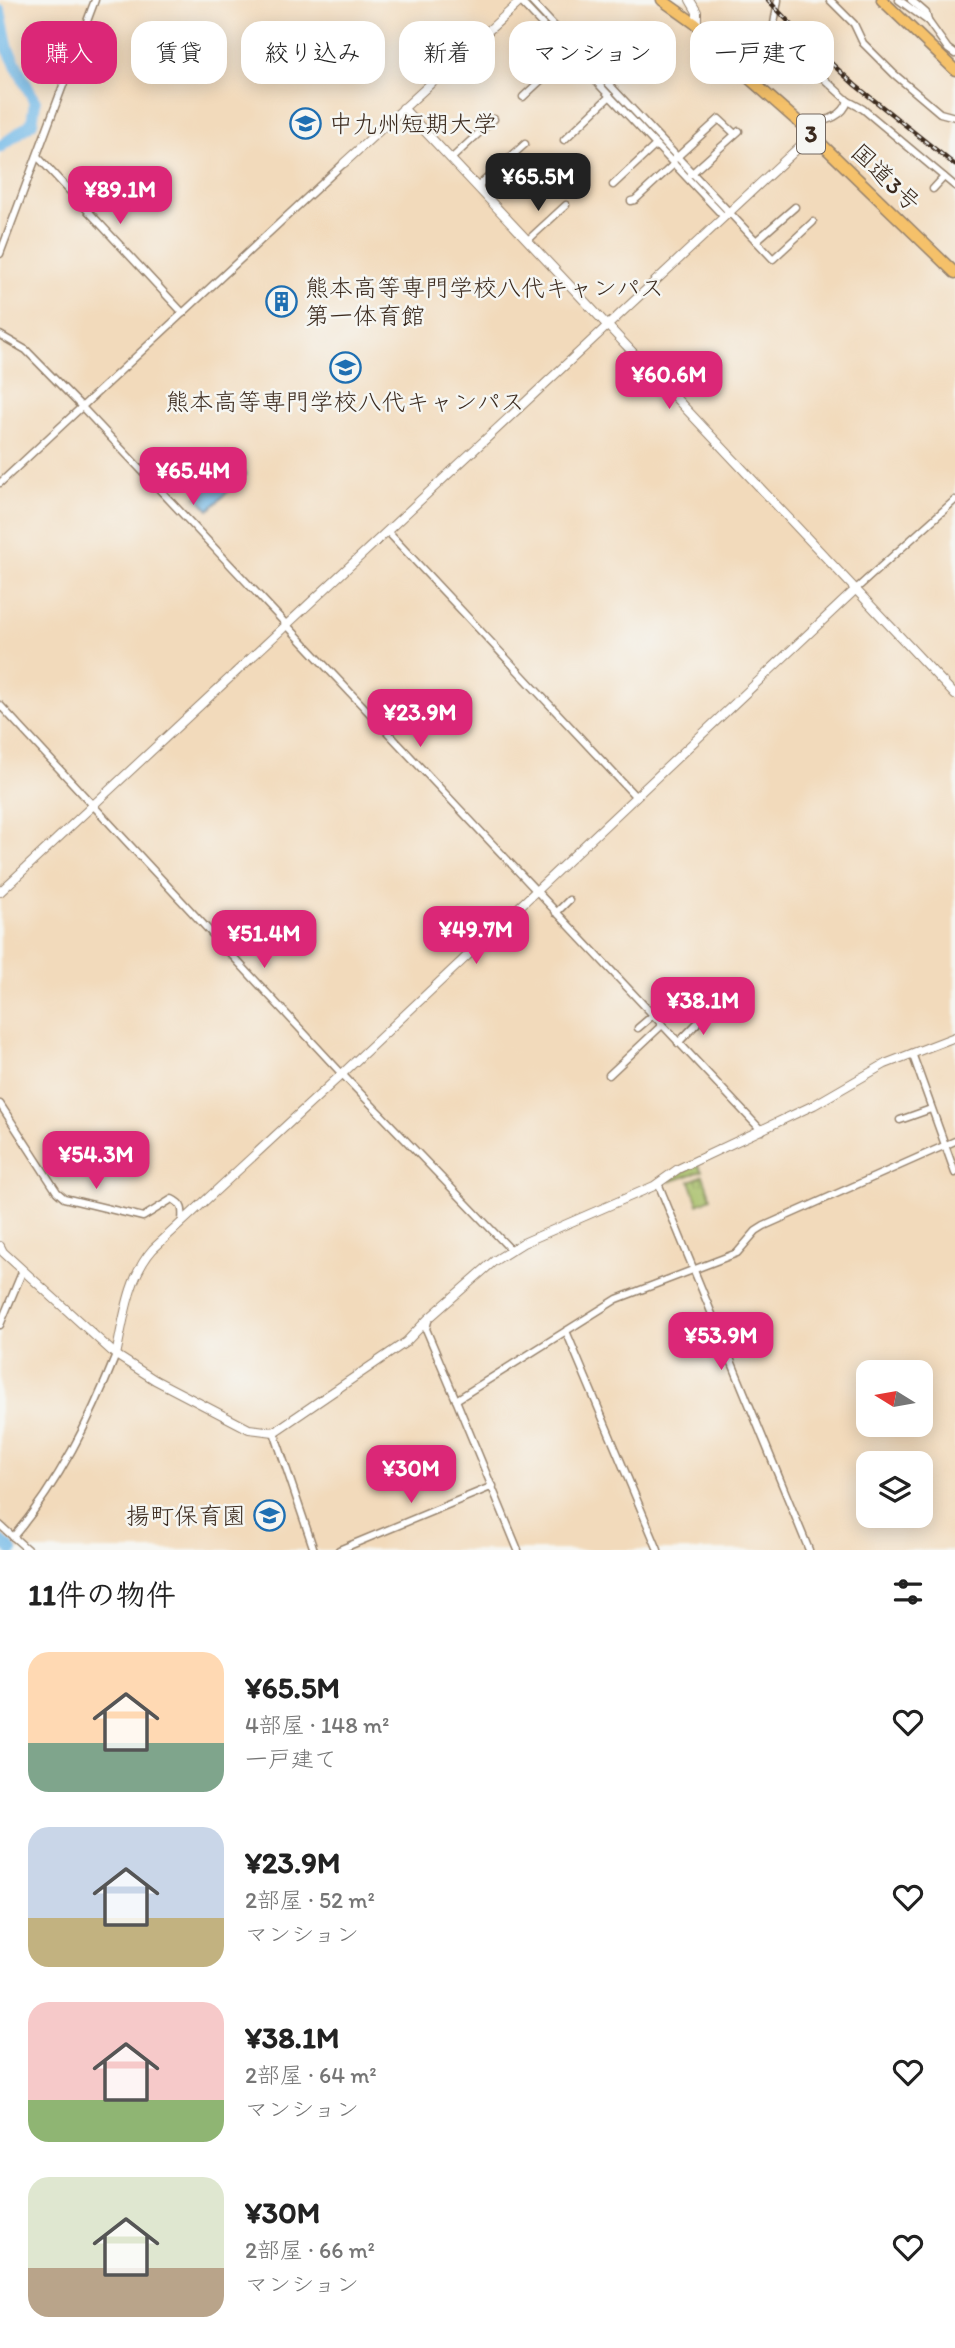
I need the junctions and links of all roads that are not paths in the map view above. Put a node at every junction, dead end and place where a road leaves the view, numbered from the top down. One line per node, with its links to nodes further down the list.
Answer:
1 (95, 0): 31 (street)
2 (523, 0): 10 (street); 11 (street); 24 (street)
3 (662, 0): 12 (highway, 国道3号 / 3)
4 (690, 0): 13 (street)
5 (778, 0): 23 (street)
6 (830, 0): 25 (street)
7 (882, 0): 16 (highway)
8 (900, 0): 14 (street)
9 (911, 0): 14 (street)
10 (541, 21)
11 (546, 21)
12 (691, 21)
13 (697, 21)
14 (928, 21): 15 (street)
15 (955, 54)
16 (955, 70)
17 (537, 84): 22 (street)
18 (599, 84): 21 (street)
19 (608, 84): 33 (street)
20 (755, 84): 27 (highway, 国道3号 / 3)
21 (610, 96): 28 (street); 30 (street)
22 (523, 97)
23 (848, 101): 27 (street); 36 (street)
24 (403, 108): 32 (street); 34 (street)
25 (955, 117)
26 (494, 119): 32 (street)
27 (808, 130): 44 (street); 49 (highway, 国道3号 / 3)
28 (564, 140)
29 (525, 144): 39 (street)
30 (656, 145): 33 (street); 37 (street)
31 (37, 156): 48 (street); 50 (street)
32 (451, 159): 39 (street)
33 (674, 161): 35 (street); 35 (street); 41 (street)
34 (344, 163): 50 (street)
35 (690, 175): 44 (street)
36 (944, 177): 38 (street); 40 (street)
37 (613, 185)
38 (955, 186)
39 (477, 187): 46 (street)
40 (933, 189)
41 (631, 201)
42 (566, 205): 46 (street)
43 (795, 207): 47 (street)
44 (727, 214): 47 (street); 51 (street)
45 (813, 222): 47 (street)
46 (528, 240): 51 (street)
47 (756, 241)
48 (0, 254)
49 (955, 273)
50 (183, 313): 53 (street)
51 (608, 324): 56 (street); 57 (street)
52 (0, 335): 53 (street)
53 (82, 407): 54 (street); 58 (street)
54 (0, 483)
55 (955, 500): 57 (street)
56 (387, 531): 58 (street); 61 (street)
57 (856, 589): 59 (street); 61 (street)
58 (286, 626): 62 (street); 63 (street)
59 (955, 695)
60 (0, 705): 62 (street)
61 (635, 796): 63 (street)
62 (93, 805): 64 (street); 76 (street)
63 (535, 891): 66 (street); 68 (street)
64 (0, 892)
65 (569, 900): 66 (street)
66 (556, 913): 70 (street)
67 (463, 918): 68 (street)
68 (481, 942): 76 (street)
69 (708, 1012): 74 (street)
70 (652, 1016): 71 (street); 72 (street)
71 (661, 1026): 74 (street); 77 (street)
72 (638, 1028)
73 (955, 1037): 75 (street)
74 (678, 1042): 81 (street)
75 (912, 1053): 79 (street); 81 (street)
76 (342, 1074): 86 (street); 87 (street)
77 (609, 1075)
78 (0, 1104): 86 (street)
79 (931, 1109): 80 (street); 83 (street)
80 (900, 1120)
81 (762, 1131): 85 (street)
82 (955, 1141): 83 (street)
83 (943, 1146): 84 (street); 90 (street)
84 (955, 1173)
85 (658, 1183): 87 (street); 90 (street)
86 (182, 1221): 94 (street)
87 (511, 1250): 91 (street)
88 (4, 1251): 89 (street)
89 (23, 1270): 92 (street); 94 (street)
90 (693, 1270): 93 (street); 105 (street)
91 (428, 1319): 95 (street); 96 (street)
92 (0, 1325)
93 (566, 1331): 95 (street); 104 (street)
94 (116, 1355): 96 (street); 99 (street)
95 (456, 1400): 97 (street)
96 (274, 1432): 101 (street)
97 (493, 1486): 102 (street); 103 (street)
98 (0, 1525): 99 (street)
99 (13, 1537): 100 (street)
100 (27, 1550)
101 (314, 1550)
102 (339, 1550)
103 (519, 1550)
104 (658, 1550)
105 (809, 1550)

